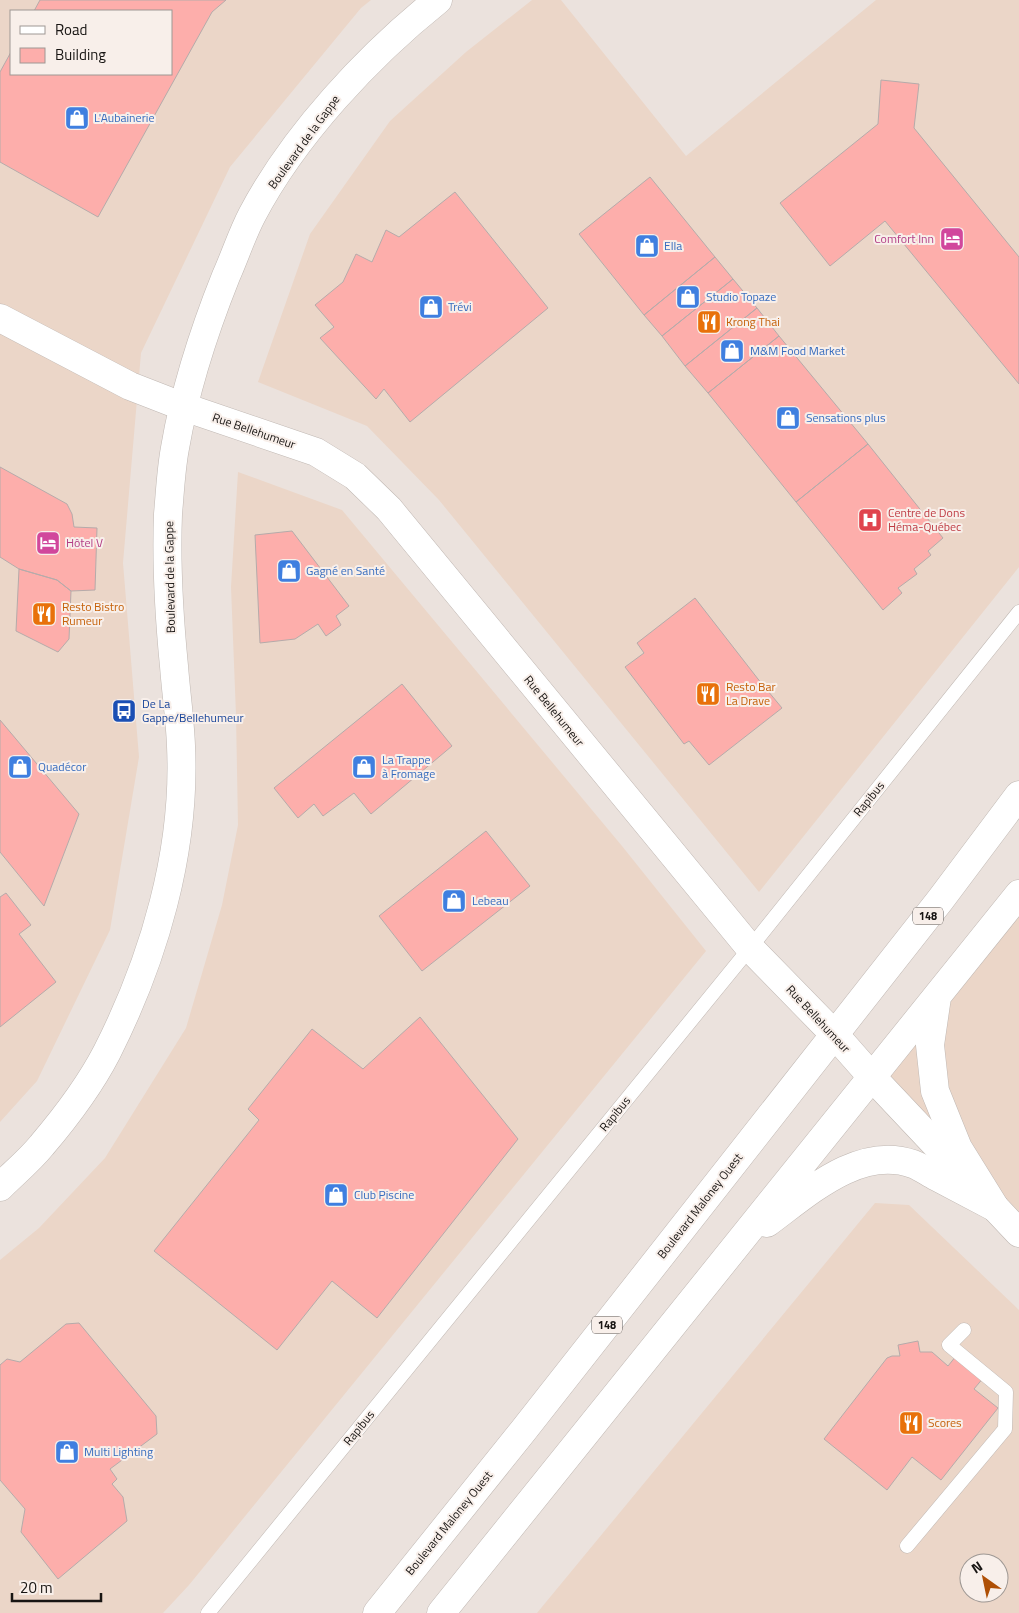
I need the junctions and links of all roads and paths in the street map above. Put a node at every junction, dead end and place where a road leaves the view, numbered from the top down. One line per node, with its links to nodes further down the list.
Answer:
1 (438, 0): 3 (street, Boulevard de la Gappe)
2 (0, 318): 3 (street, Rue Bellehumeur)
3 (184, 407): 7 (street, Rue Bellehumeur); 11 (street, Boulevard de la Gappe)
4 (1019, 612): 7 (lane, Rapibus)
5 (1019, 795): 9 (street, Boulevard Maloney Ouest / 148)
6 (1019, 894): 8 (street)
7 (750, 948): 9 (street, Rue Bellehumeur); 17 (lane, Rapibus)
8 (937, 996): 10 (street); 12 (street)
9 (834, 1035): 10 (street, Rue Bellehumeur); 18 (street, Boulevard Maloney Ouest / 148)
10 (872, 1077): 12 (street, Rue Bellehumeur); 14 (street)
11 (0, 1187)
12 (994, 1207): 13 (street, Rue Bellehumeur); 14 (street)
13 (1019, 1233)
14 (736, 1246): 19 (street)
15 (964, 1330): 16 (lane)
16 (907, 1546)
17 (208, 1613)
18 (378, 1613)
19 (441, 1613)

